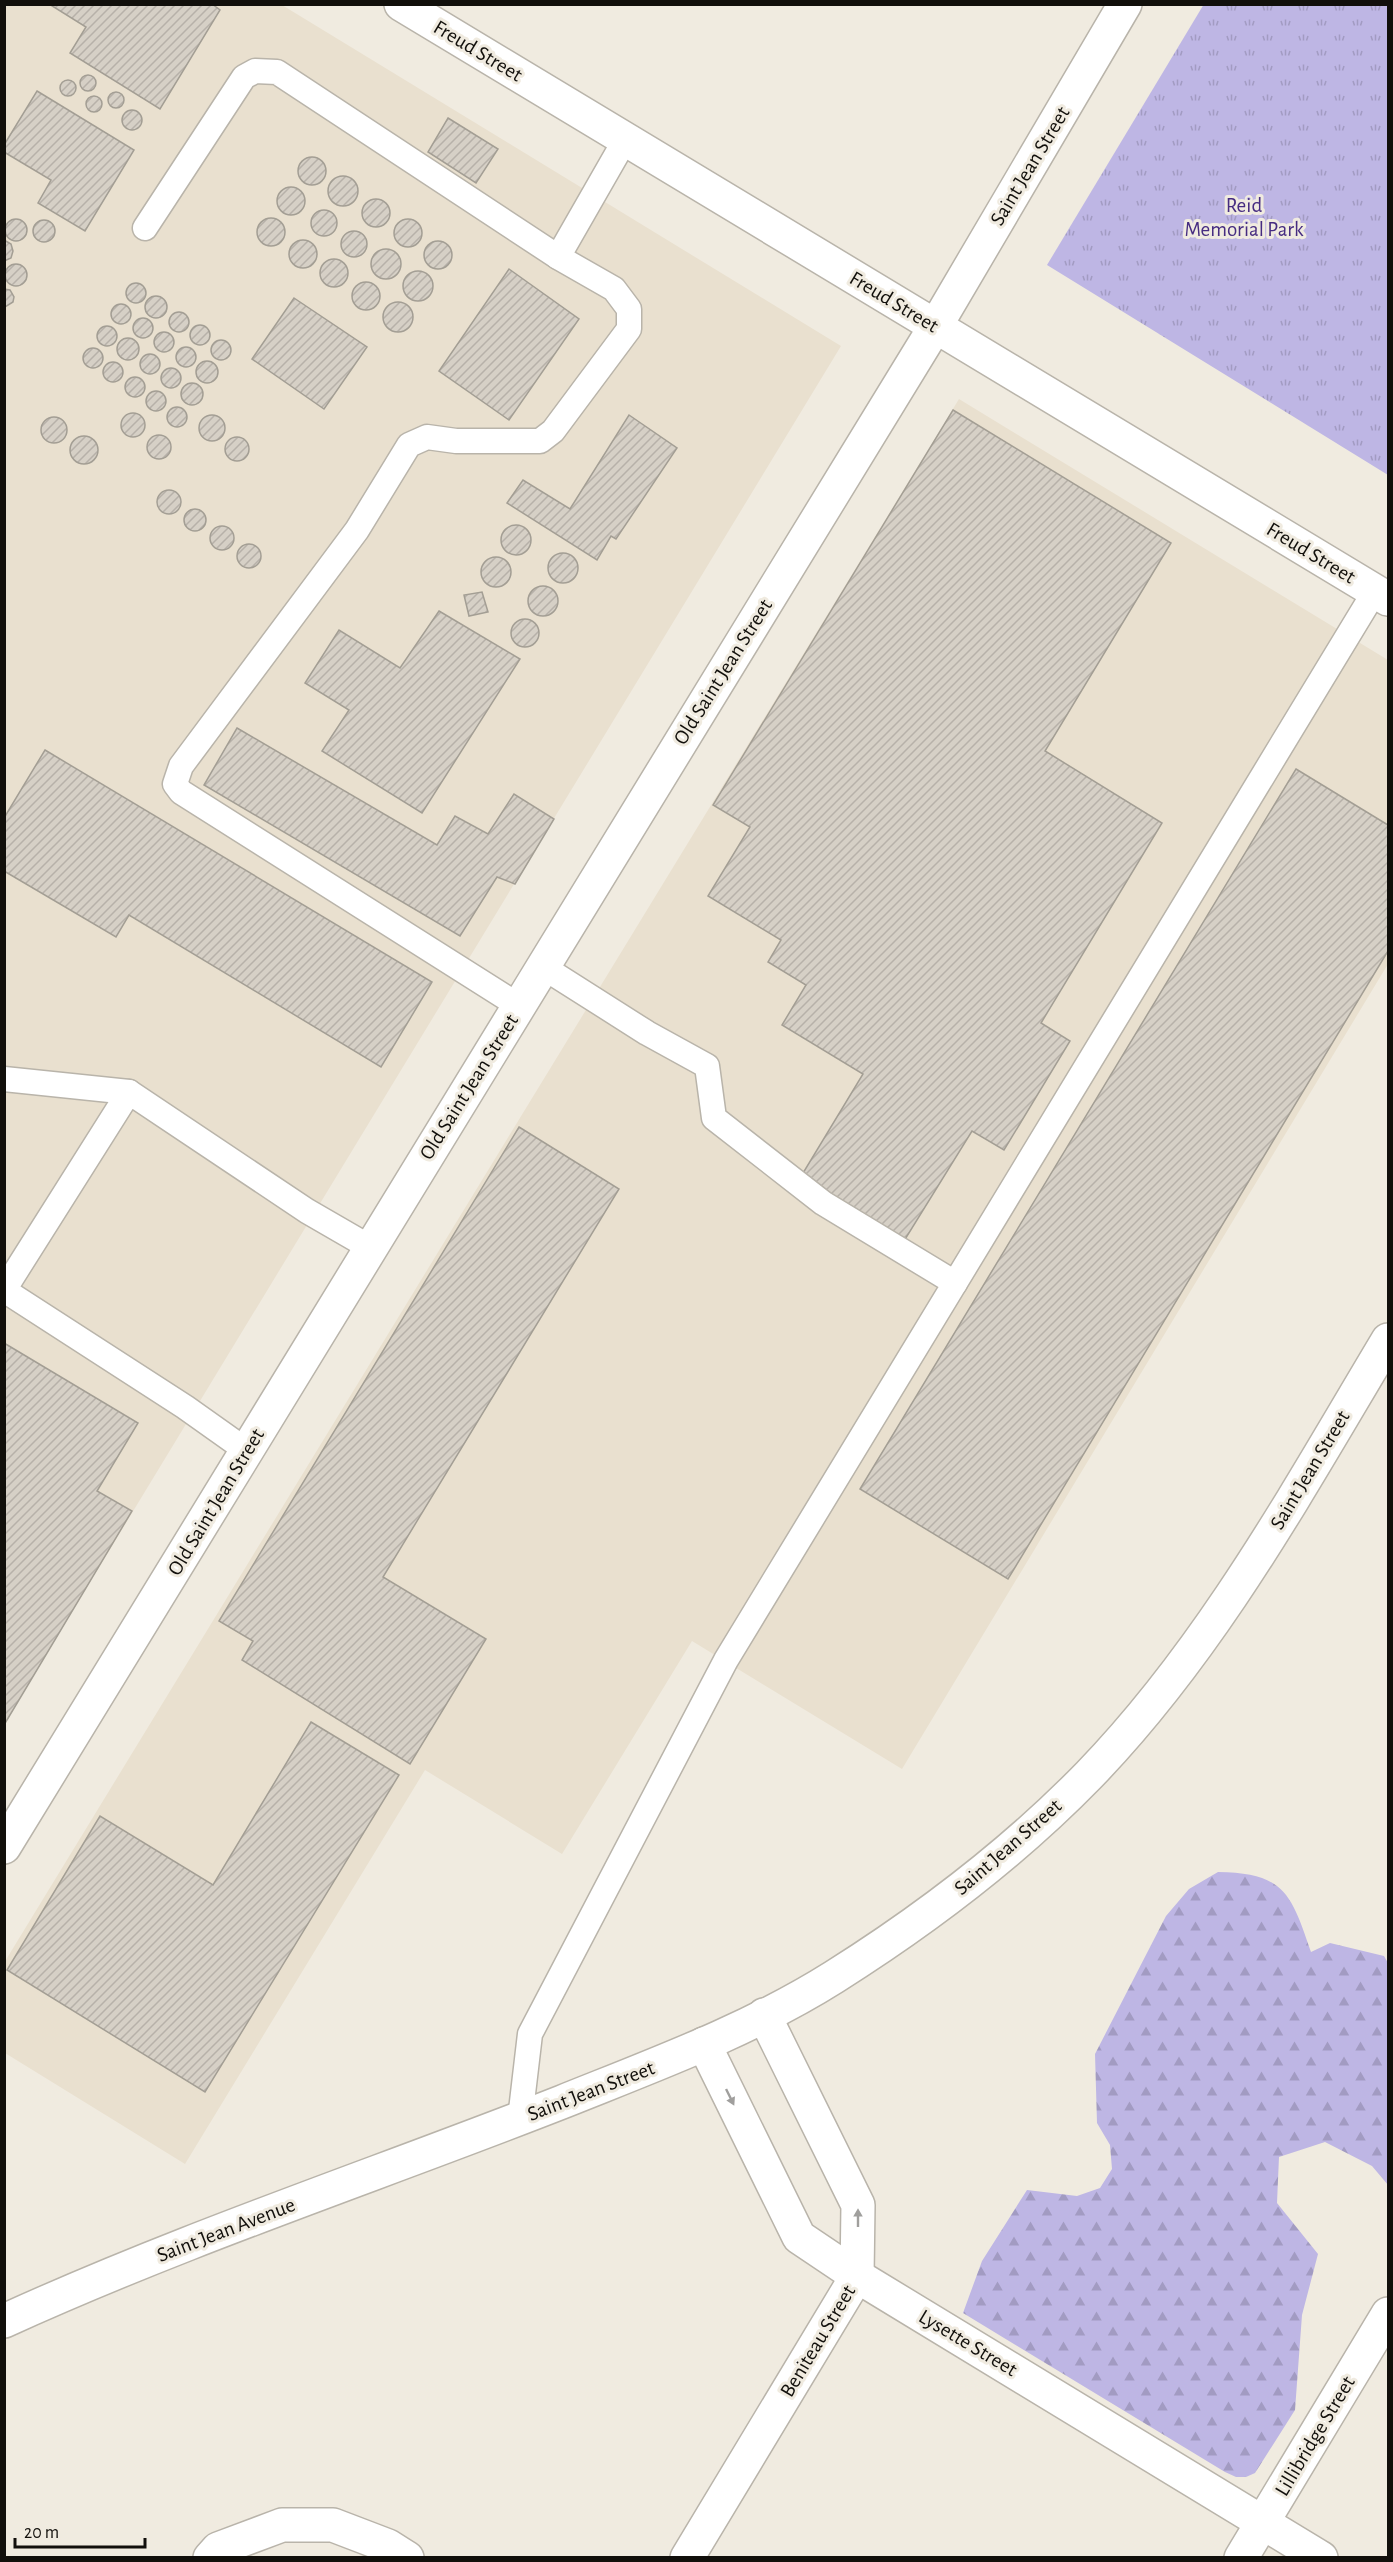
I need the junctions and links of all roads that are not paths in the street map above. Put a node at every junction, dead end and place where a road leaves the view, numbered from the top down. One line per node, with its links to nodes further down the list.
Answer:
1 (401, 4): 3 (street, Freud Street)
2 (1125, 4): 6 (street, Saint Jean Street)
3 (626, 140): 5 (lane); 6 (street, Freud Street)
4 (145, 228): 5 (lane)
5 (558, 257): 9 (lane)
6 (935, 327): 7 (street, Freud Street); 8 (street, Old Saint Jean Street)
7 (1382, 595): 13 (lane)
8 (543, 967): 9 (street, Old Saint Jean Street); 13 (lane)
9 (519, 1006): 12 (street, Old Saint Jean Street)
10 (4, 1079): 11 (lane)
11 (129, 1092): 12 (lane); 14 (lane)
12 (371, 1248): 16 (street, Old Saint Jean Street)
13 (955, 1283): 20 (lane)
14 (4, 1290): 16 (lane)
15 (1389, 1340): 18 (street, Saint Jean Street)
16 (247, 1451): 17 (street, Old Saint Jean Street)
17 (4, 1847)
18 (764, 2015): 19 (street, Saint Jean Street); 22 (street, one-way to 18)
19 (704, 2044): 20 (street, Saint Jean Street); 22 (street, Beniteau Street, one-way to 22)
20 (520, 2119): 21 (street, Saint Jean Street)
21 (450, 2146): 24 (street, Saint Jean Avenue)
22 (857, 2276): 25 (street, Lysette Street); 28 (street, Beniteau Street)
23 (1389, 2314): 25 (street, Lillibridge Street)
24 (4, 2321)
25 (1262, 2522): 29 (street, Lillibridge Street); 30 (street, Lysette Street)
26 (210, 2558): 27 (street)
27 (407, 2558)
28 (687, 2558)
29 (1241, 2558)
30 (1321, 2558)

